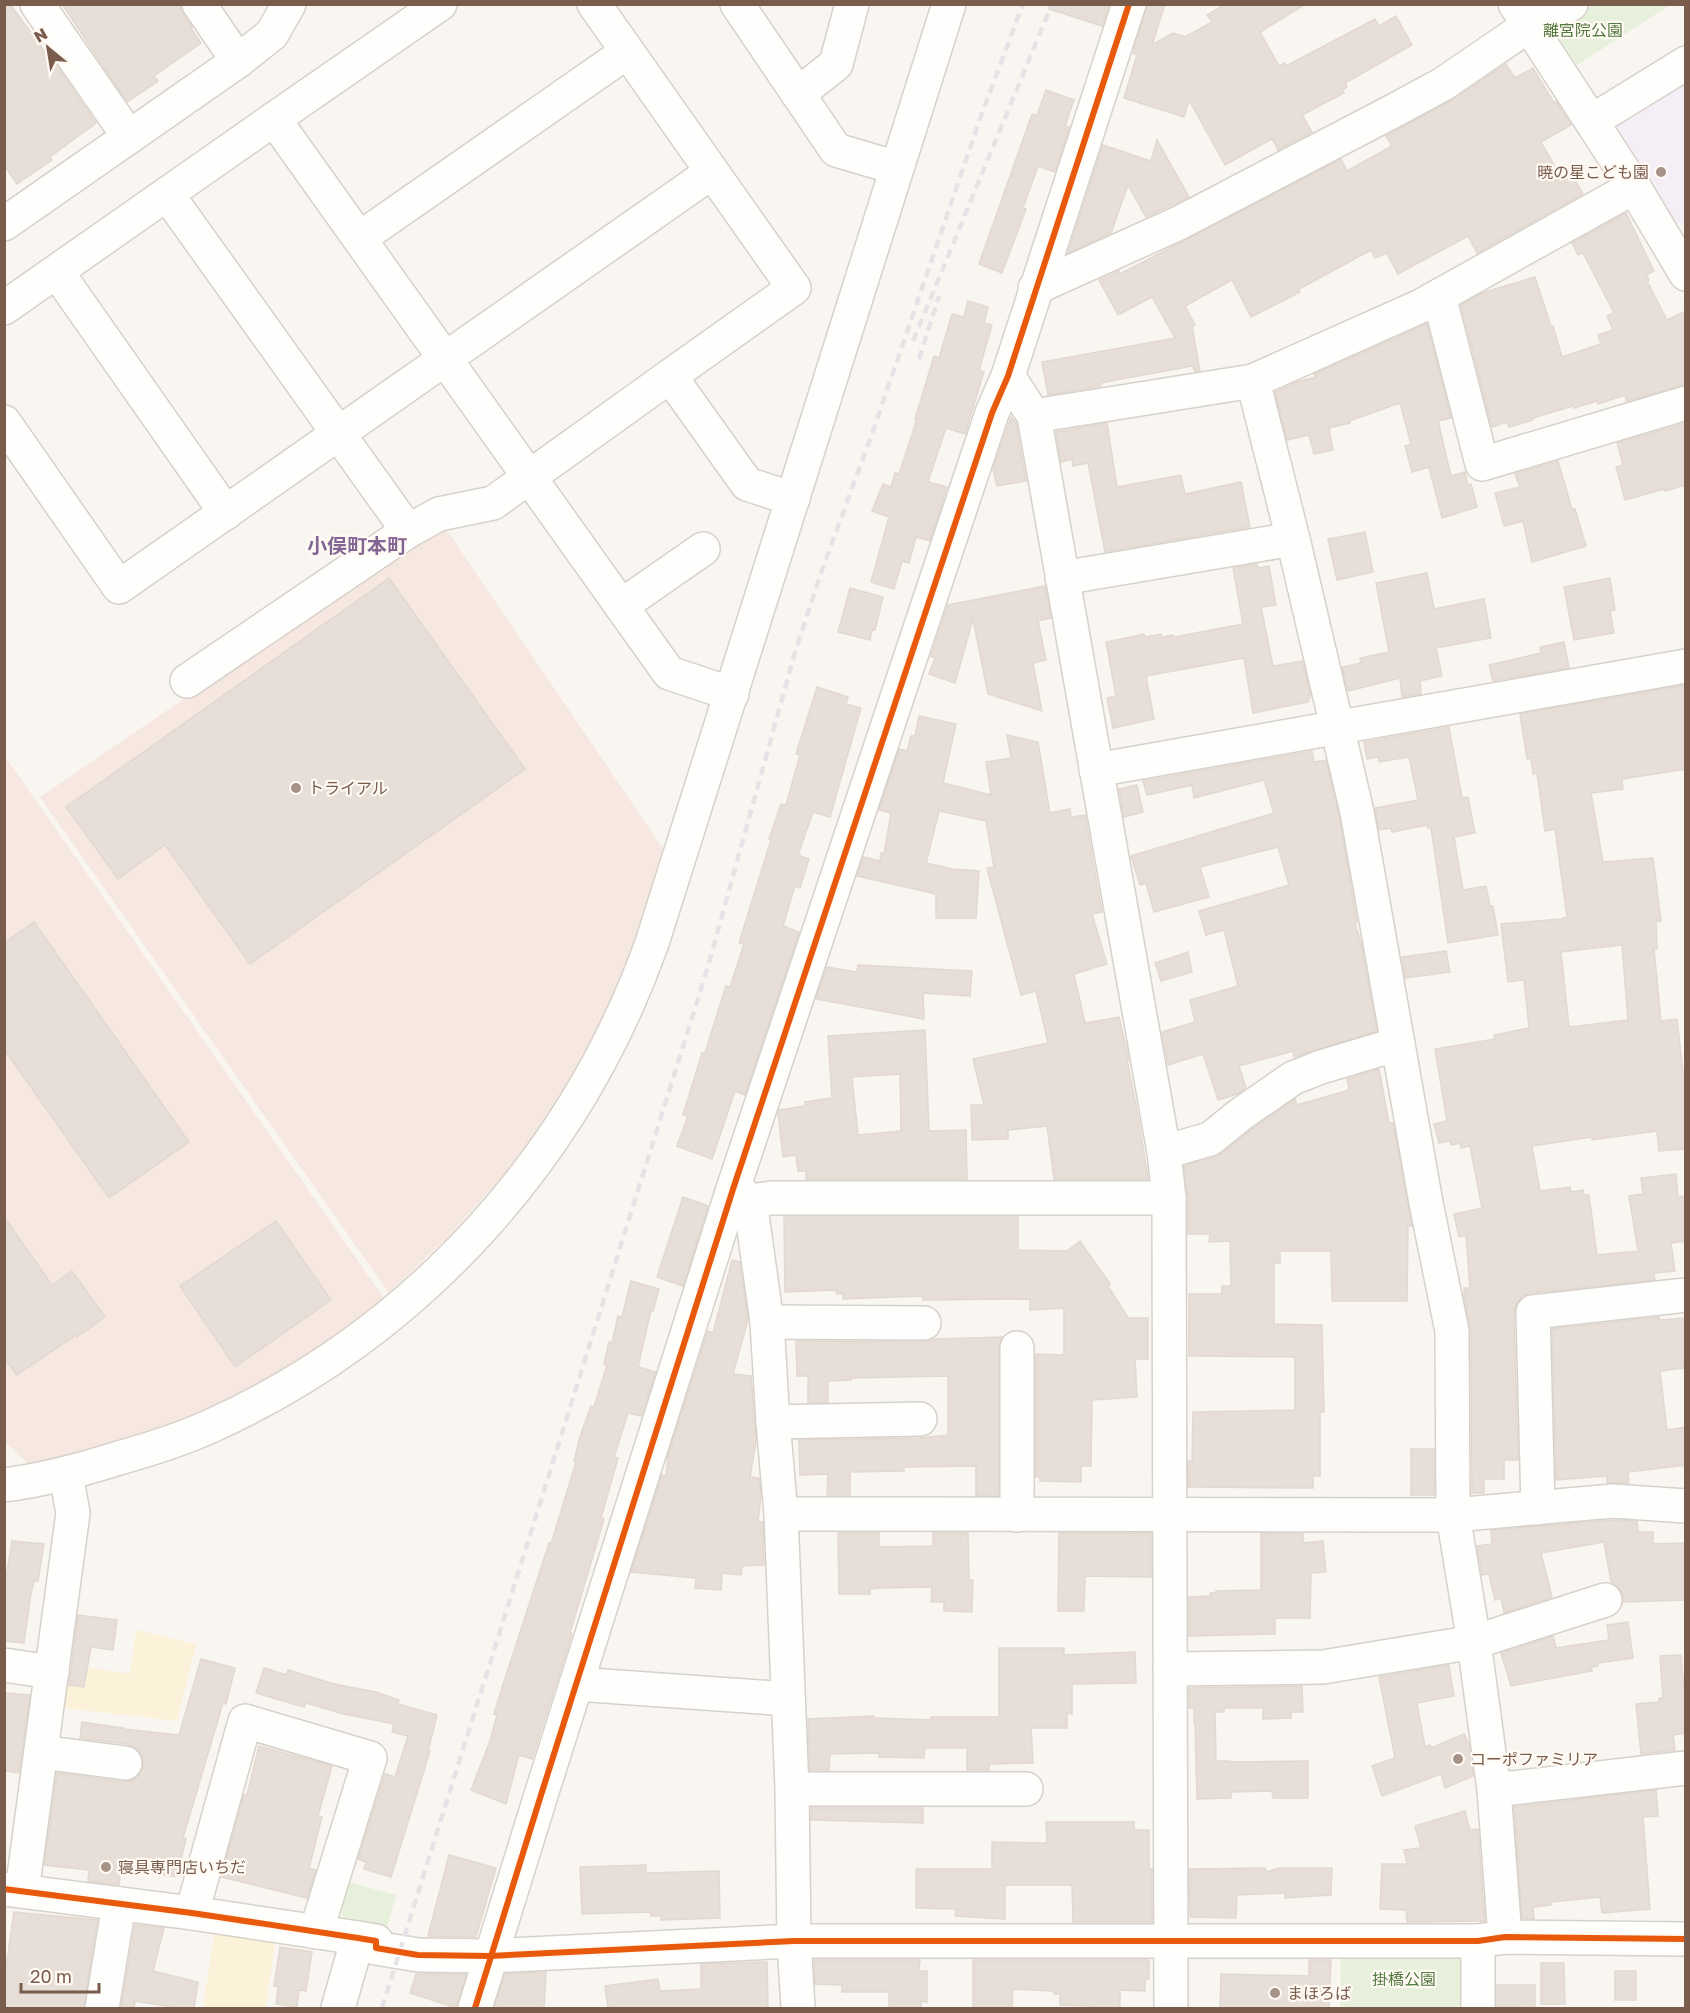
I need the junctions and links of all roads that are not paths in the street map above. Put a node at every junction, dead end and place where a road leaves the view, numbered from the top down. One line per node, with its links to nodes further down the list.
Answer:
1 (37, 4): 18 (street)
2 (199, 4): 13 (street)
3 (289, 4): 13 (street)
4 (440, 4): 16 (street)
5 (594, 4): 12 (street)
6 (737, 4): 15 (street)
7 (852, 4): 15 (street)
8 (949, 4): 19 (street)
9 (1129, 4): 28 (street)
10 (1571, 4): 11 (street)
11 (1524, 20): 17 (street); 28 (street)
12 (627, 52): 20 (street); 25 (street)
13 (238, 62): 18 (street)
14 (1686, 63): 17 (street)
15 (798, 94): 19 (street)
16 (274, 119): 22 (street); 25 (street)
17 (1592, 121): 21 (street)
18 (129, 137): 23 (street)
19 (897, 168): 40 (street)
20 (712, 172): 31 (street); 32 (street)
21 (1634, 187): 24 (street); 29 (street)
22 (167, 194): 26 (street); 38 (street)
23 (9, 211)
24 (1675, 236): 27 (street)
25 (360, 238): 31 (street)
26 (57, 272): 30 (street); 41 (street)
27 (1686, 274)
28 (1035, 288): 33 (street)
29 (1438, 296): 34 (street); 35 (street)
30 (4, 308)
31 (446, 359): 38 (street); 39 (street)
32 (670, 376): 39 (street); 40 (street)
33 (1008, 376): 36 (street); 54 (street)
34 (1253, 381): 36 (street); 43 (street)
35 (1686, 403)
36 (1034, 416): 45 (street)
37 (4, 422): 41 (street)
38 (338, 433): 41 (street); 42 (street)
39 (530, 477): 42 (street); 46 (street)
40 (793, 499): 49 (street)
41 (226, 513)
42 (408, 531): 48 (street)
43 (1293, 539): 45 (street); 50 (street)
44 (703, 549): 46 (street)
45 (1062, 578): 51 (street)
46 (621, 606): 49 (street)
47 (1686, 666): 50 (street)
48 (187, 681)
49 (732, 694): 62 (street)
50 (1336, 727): 51 (street); 52 (street)
51 (1096, 770): 53 (street)
52 (1398, 1044): 53 (street); 69 (street)
53 (1164, 1152): 55 (street)
54 (742, 1194): 55 (street); 57 (street); 75 (street)
55 (1169, 1198): 68 (street)
56 (1686, 1295): 65 (street)
57 (767, 1322): 58 (street); 61 (street)
58 (924, 1323)
59 (1017, 1348): 67 (street)
60 (920, 1419): 61 (street)
61 (773, 1422): 66 (street)
62 (66, 1474): 63 (street); 74 (street)
63 (4, 1485)
64 (1686, 1506): 65 (street)
65 (1538, 1508): 69 (street)
66 (781, 1514): 67 (street); 76 (street)
67 (1017, 1515): 68 (street)
68 (1172, 1515): 69 (street); 73 (street)
69 (1454, 1515): 71 (street)
70 (1605, 1600): 71 (street)
71 (1474, 1642): 73 (street); 82 (street)
72 (4, 1665): 74 (street)
73 (1170, 1668): 90 (street)
74 (52, 1672): 77 (street)
75 (576, 1684): 76 (street); 92 (street)
76 (788, 1699): 80 (street)
77 (41, 1752): 78 (street); 83 (street)
78 (125, 1763)
79 (1686, 1768): 82 (street)
80 (792, 1789): 81 (street); 91 (street)
81 (1026, 1789)
82 (1494, 1790): 88 (street)
83 (13, 1890): 84 (street)
84 (119, 1904): 85 (street); 93 (street)
85 (192, 1913): 86 (street); 86 (street)
86 (316, 1932): 87 (street)
87 (358, 1938): 92 (street); 94 (street)
88 (1492, 1939): 89 (street); 90 (street); 98 (street)
89 (1686, 1939)
90 (1170, 1940): 91 (street); 97 (street)
91 (794, 1941): 92 (street); 96 (street)
92 (490, 1956): 95 (street)
93 (102, 2008)
94 (338, 2008)
95 (475, 2008)
96 (798, 2008)
97 (1172, 2008)
98 (1478, 2008)

